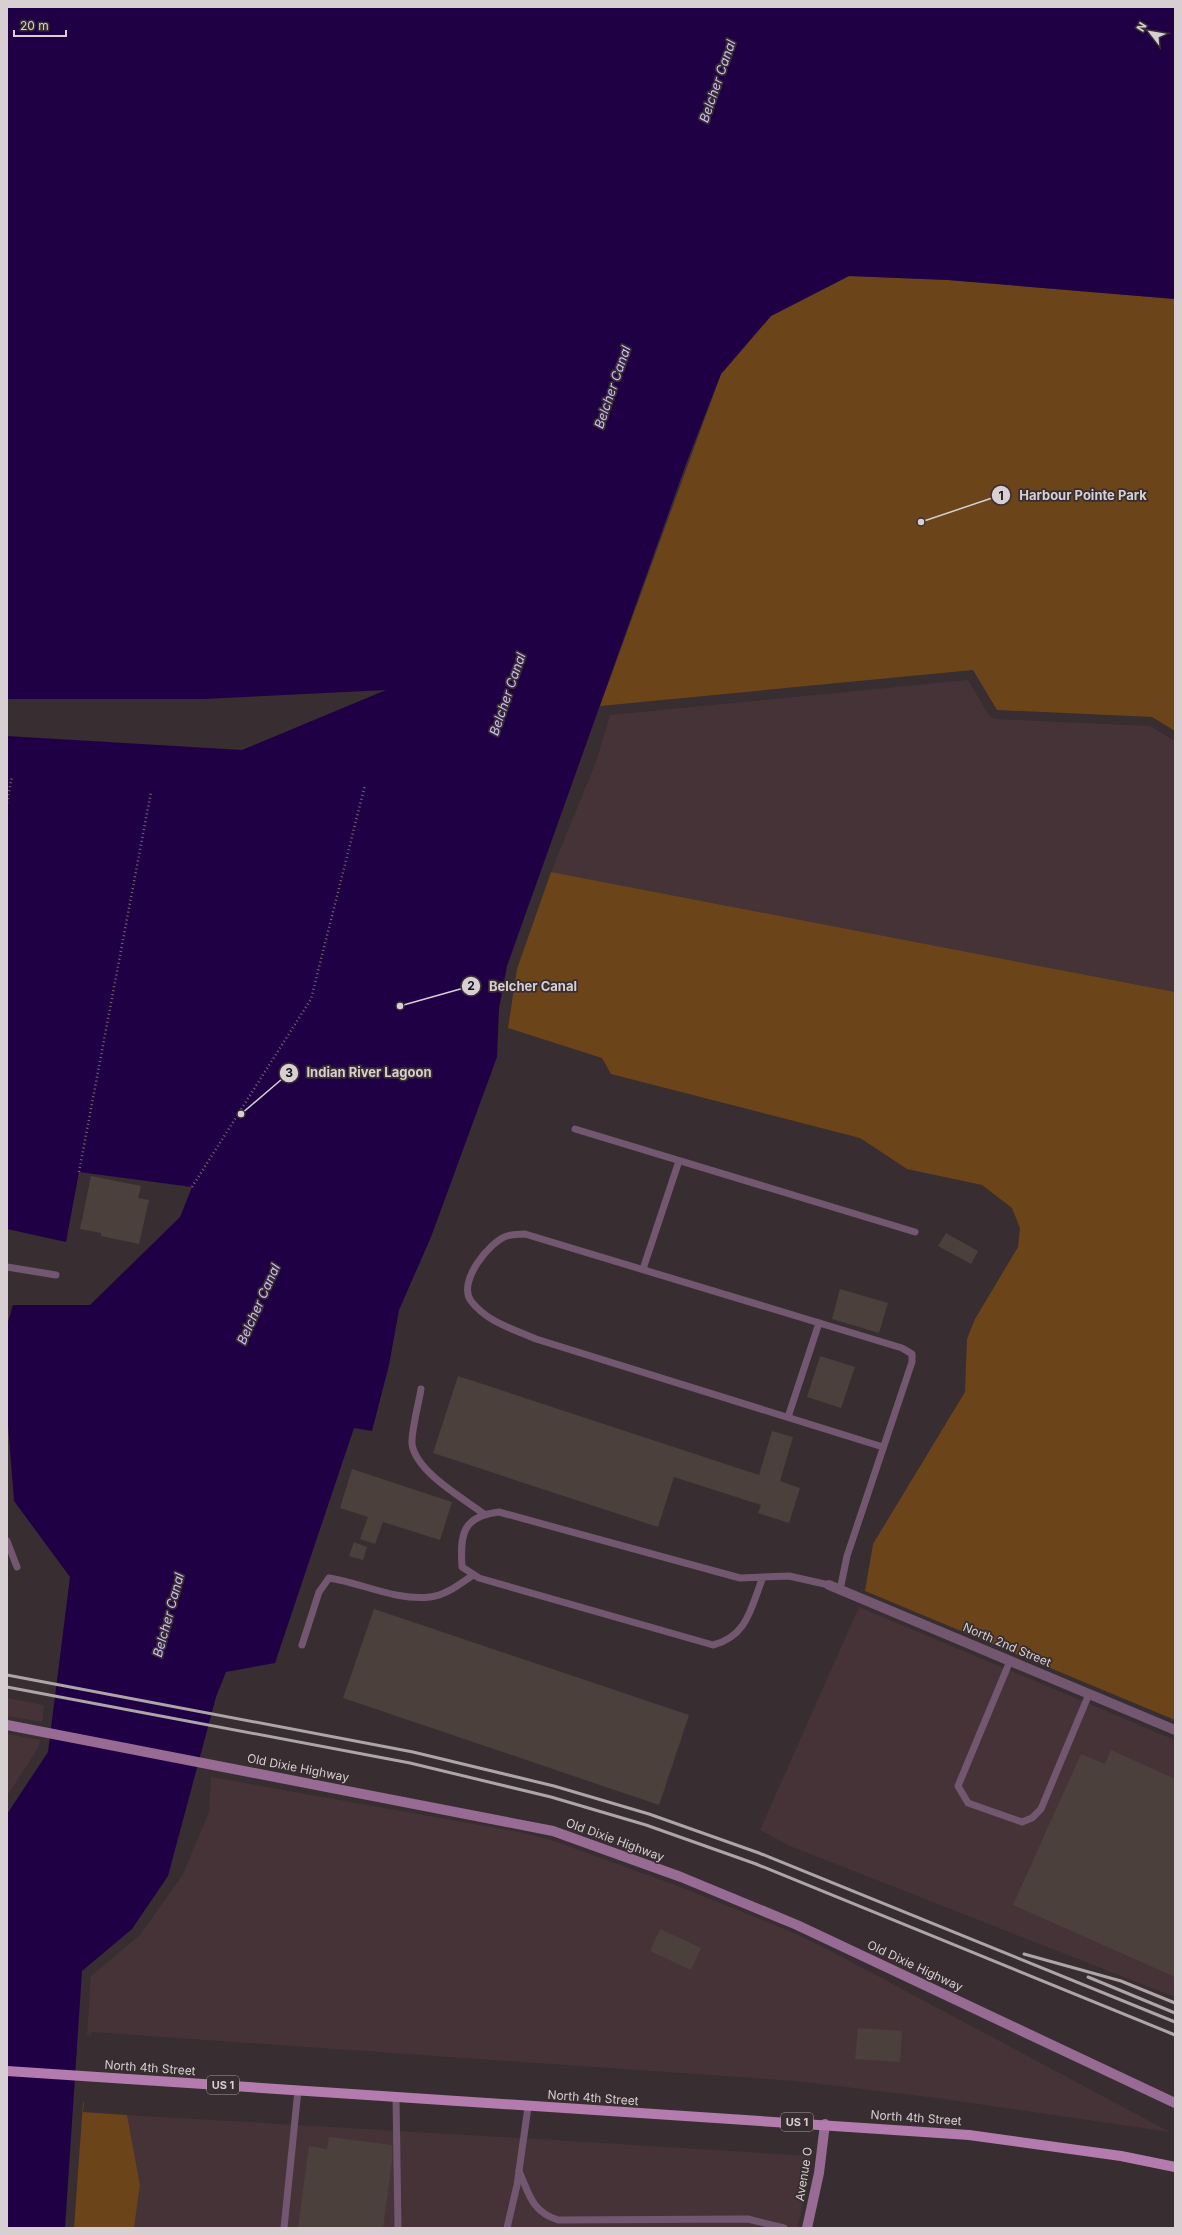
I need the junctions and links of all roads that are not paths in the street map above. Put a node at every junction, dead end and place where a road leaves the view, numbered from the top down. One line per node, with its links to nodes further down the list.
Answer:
1 (575, 1129): 2 (lane)
2 (680, 1161): 3 (lane); 5 (lane)
3 (915, 1232)
4 (7, 1267): 6 (lane)
5 (643, 1269): 7 (lane); 9 (lane)
6 (56, 1275)
7 (819, 1323): 9 (lane); 10 (lane)
8 (422, 1389): 11 (lane)
9 (788, 1417): 10 (lane)
10 (883, 1447): 17 (lane)
11 (484, 1514): 14 (lane); 15 (lane)
12 (7, 1541): 13 (lane)
13 (17, 1567)
14 (473, 1575): 15 (lane); 18 (lane)
15 (763, 1577): 16 (lane)
16 (829, 1585): 17 (street, North 2nd Street)
17 (840, 1590): 19 (street, North 2nd Street)
18 (302, 1645)
19 (1010, 1661): 20 (street, North 2nd Street); 20 (lane)
20 (1089, 1694): 22 (street, North 2nd Street)
21 (7, 1725): 26 (street, Old Dixie Highway)
22 (1175, 1730)
23 (7, 2071): 24 (main road, North 4th Street / US 1)
24 (298, 2090): 25 (main road, North 4th Street / US 1); 31 (lane)
25 (396, 2098): 27 (main road, North 4th Street / US 1); 32 (lane)
26 (1175, 2103)
27 (528, 2107): 28 (main road, North 4th Street / US 1); 30 (lane)
28 (825, 2124): 29 (main road, North 4th Street / US 1); 35 (street, Avenue O)
29 (1175, 2166)
30 (519, 2171): 33 (lane); 34 (lane)
31 (284, 2228)
32 (398, 2228)
33 (507, 2228)
34 (784, 2228)
35 (807, 2228)

